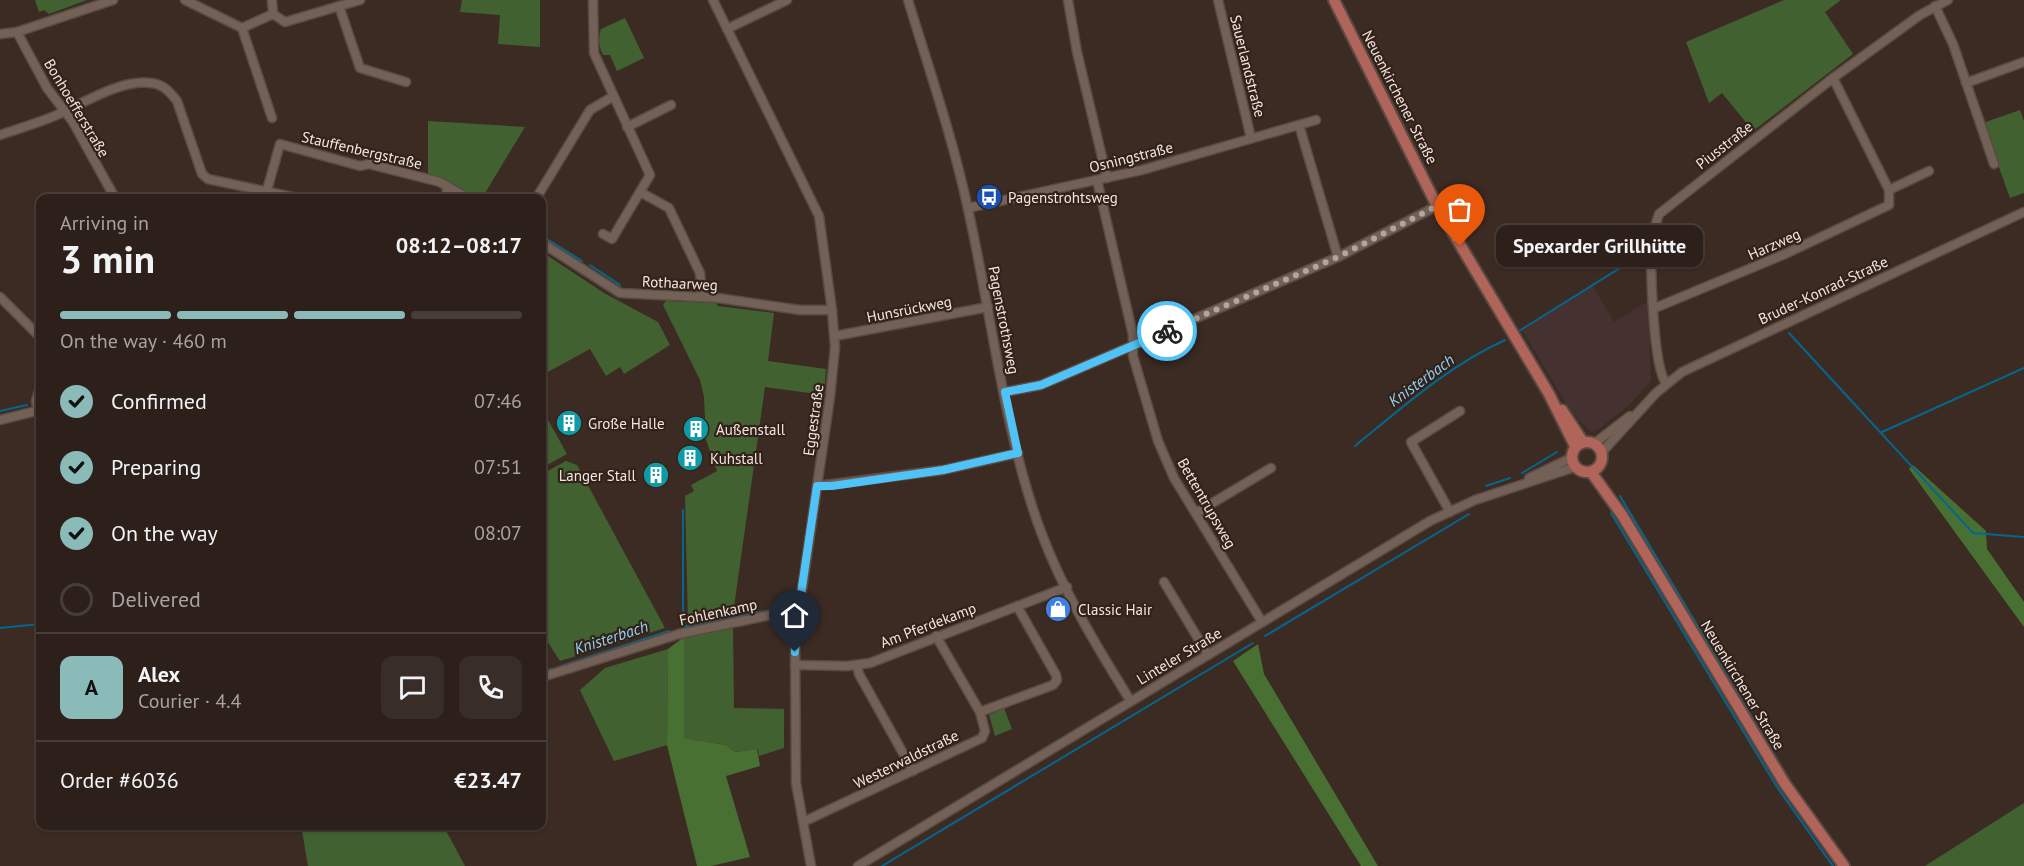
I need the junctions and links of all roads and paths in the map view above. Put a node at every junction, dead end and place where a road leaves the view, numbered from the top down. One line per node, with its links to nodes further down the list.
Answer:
1 (113, 0): 18 (street)
2 (184, 0): 16 (street)
3 (272, 0): 15 (street)
4 (360, 0): 13 (street)
5 (593, 0): 24 (street)
6 (712, 0): 17 (street, Eggestraße)
7 (787, 0): 17 (street)
8 (908, 0): 46 (street, Pagenstrothsweg)
9 (1068, 0): 35 (street, Bettentrupsweg)
10 (1218, 0): 32 (street, Sauerlandstraße)
11 (1334, 0): 45 (main road, Neuenkirchener Straße)
12 (1948, 0): 14 (street, Piusstraße)
13 (339, 6): 15 (street); 22 (street)
14 (1935, 6): 21 (street, Piusstraße); 23 (street)
15 (273, 14): 16 (street)
16 (242, 28): 27 (street)
17 (727, 29): 55 (street, Eggestraße)
18 (17, 32): 19 (street); 26 (street, Bonhoefferstraße)
19 (0, 34)
20 (2024, 62): 23 (street)
21 (1833, 78): 38 (street); 54 (street, Piusstraße)
22 (406, 82)
23 (1966, 83): 33 (street)
24 (612, 97): 30 (street); 44 (street)
25 (671, 105): 30 (street)
26 (64, 111): 31 (street); 37 (street); 40 (street, Bonhoefferstraße)
27 (272, 118)
28 (1316, 120): 29 (street, Osningstraße)
29 (1299, 125): 32 (street, Osningstraße); 50 (street)
30 (627, 127): 39 (street)
31 (0, 135)
32 (1251, 138): 35 (street, Osningstraße)
33 (1994, 164)
34 (1929, 171): 38 (street)
35 (1102, 179): 46 (street, Osningstraße); 58 (street, Bettentrupsweg)
36 (448, 187): 37 (street, Stauffenbergstraße); 42 (street); 43 (street)
37 (267, 190): 41 (street)
38 (1889, 190): 54 (street, Harzweg)
39 (640, 192): 48 (street); 51 (street)
40 (113, 194)
41 (282, 194)
42 (446, 194)
43 (460, 194)
44 (539, 194)
45 (1437, 206): 50 (street); 64 (main road, Neuenkirchener Straße)
46 (968, 207): 53 (street, Pagenstrothsweg)
47 (2024, 212): 59 (street, Bruder-Konrad-Straße)
48 (603, 234)
49 (546, 246): 51 (street, Rothaarweg)
50 (1338, 257): 58 (street)
51 (702, 297): 55 (street, Rothaarweg)
52 (2, 304): 56 (street)
53 (988, 308): 57 (street, Hunsrückweg); 60 (street, Pagenstrothsweg)
54 (1654, 308): 59 (street, Piusstraße)
55 (832, 310): 57 (street, Eggestraße)
56 (36, 334)
57 (835, 336): 70 (street, Eggestraße)
58 (1132, 345): 60 (street); 72 (street, Bettentrupsweg)
59 (1666, 383): 65 (street, Bruder-Konrad-Straße)
60 (1005, 392): 66 (street, Pagenstrothsweg)
61 (36, 411): 63 (street)
62 (1460, 411): 71 (street)
63 (0, 420)
64 (1579, 444): 65 (main road); 67 (main road)
65 (1598, 448): 69 (main road)
66 (1018, 453): 70 (street); 74 (street, Pagenstrothsweg)
67 (1573, 462): 69 (main road); 71 (street, Linteler Straße)
68 (1271, 468): 72 (street)
69 (1595, 469): 89 (main road, Neuenkirchener Straße)
70 (817, 486): 76 (street, Eggestraße)
71 (1450, 512): 77 (street, Linteler Straße)
72 (1196, 513): 77 (street, Bettentrupsweg)
73 (1164, 582): 79 (street)
74 (1067, 587): 75 (street, Am Pferdekamp); 83 (street, Pagenstrothsweg)
75 (1017, 606): 78 (street, Am Pferdekamp); 84 (street)
76 (798, 614): 80 (street, Eggestraße); 82 (street, Fohlenkamp)
77 (1262, 622): 79 (street, Linteler Straße)
78 (936, 636): 81 (street, Am Pferdekamp); 84 (street)
79 (1208, 655): 83 (street, Linteler Straße)
80 (795, 665): 81 (street, Am Pferdekamp); 86 (street, Eggestraße)
81 (857, 665): 85 (street)
82 (546, 676)
83 (1130, 700): 88 (street, Linteler Straße)
84 (980, 712): 85 (street, Westerwaldstraße)
85 (913, 771): 86 (street, Westerwaldstraße)
86 (803, 822): 87 (street, Eggestraße)
87 (812, 866)
88 (858, 866)
89 (1844, 866)

